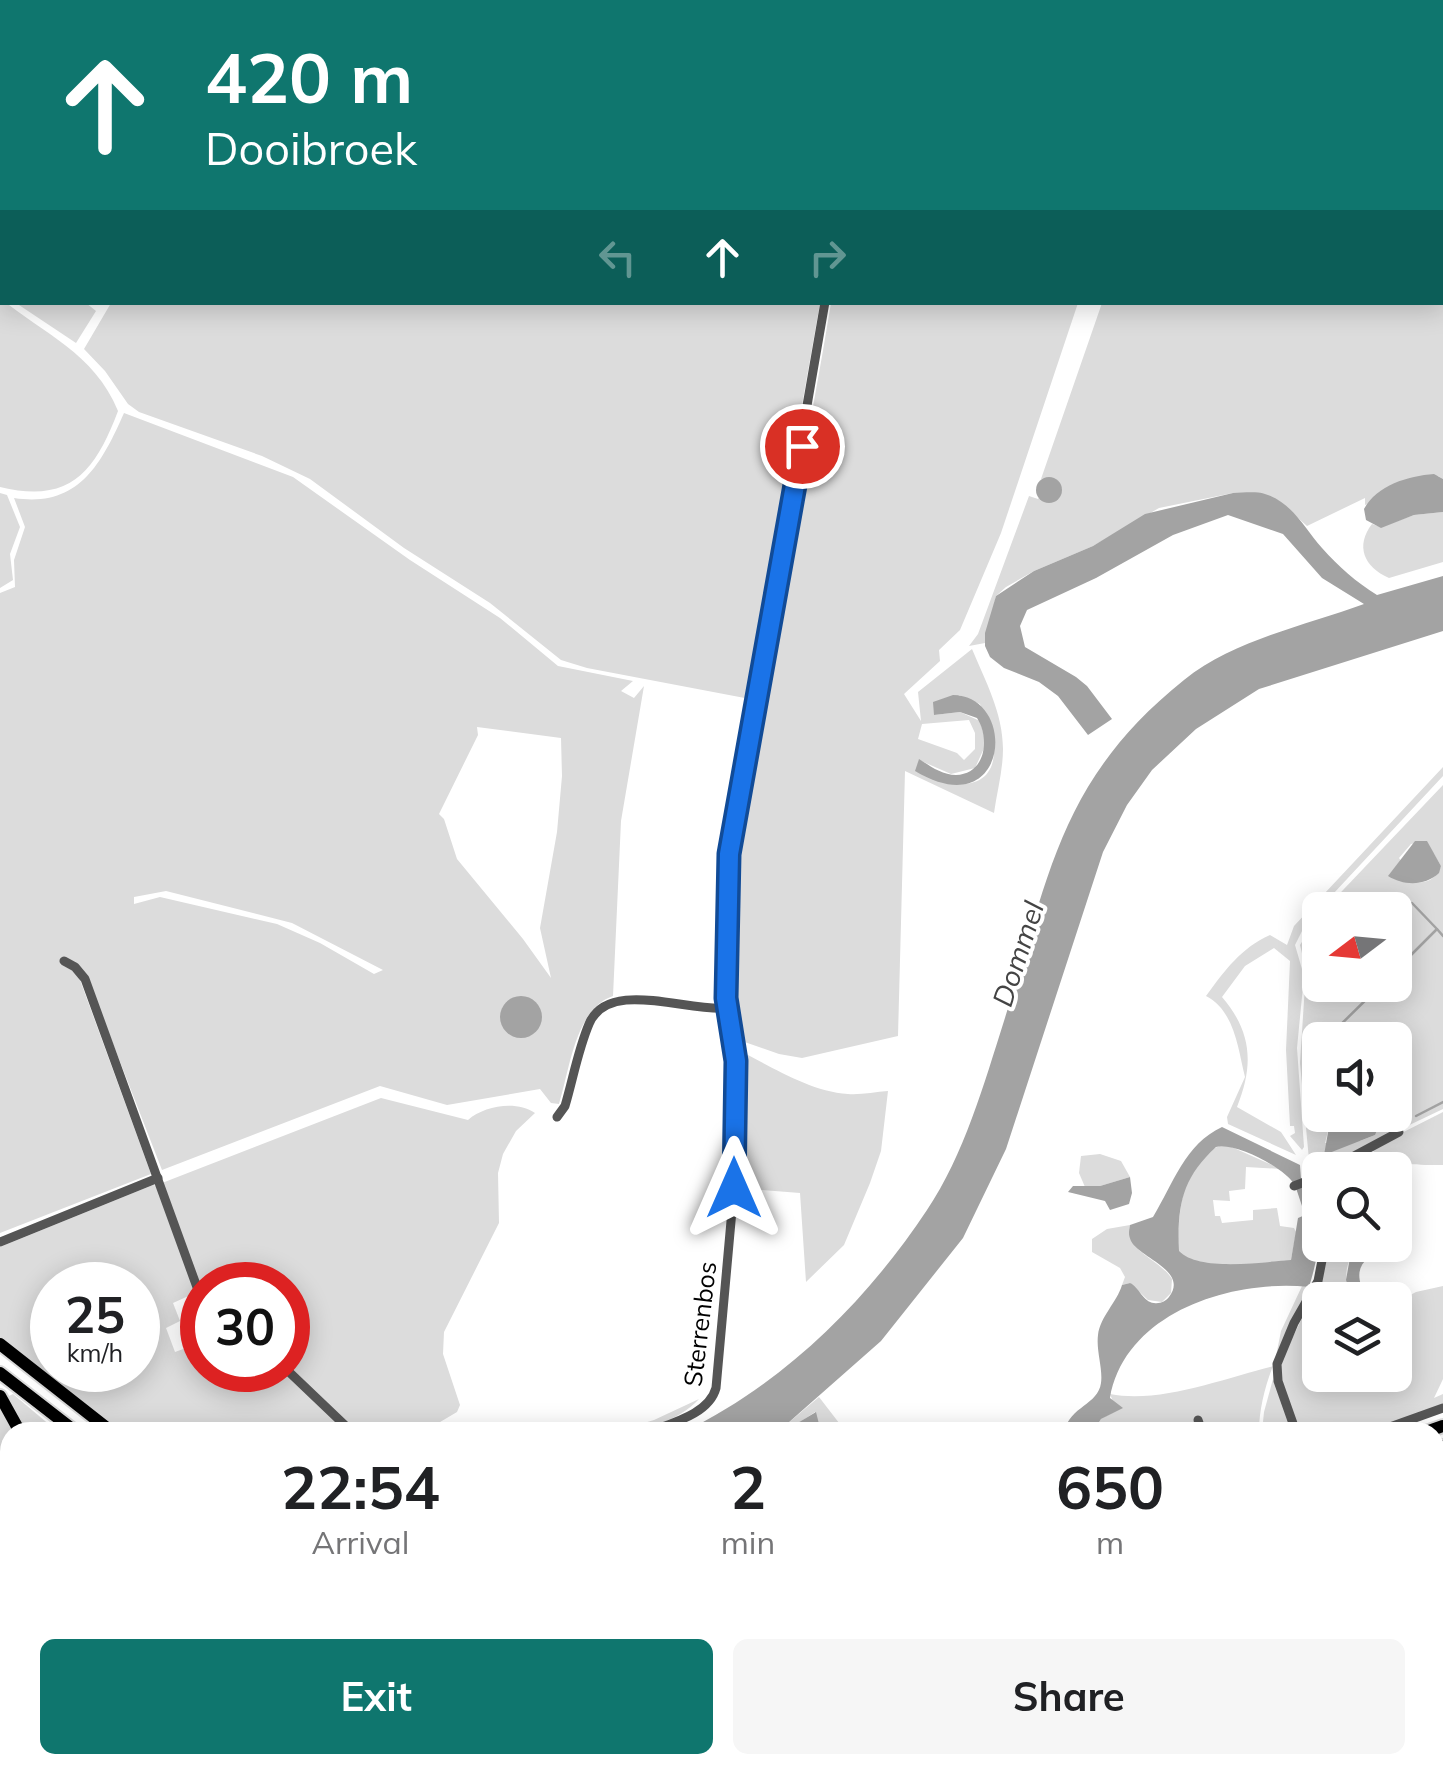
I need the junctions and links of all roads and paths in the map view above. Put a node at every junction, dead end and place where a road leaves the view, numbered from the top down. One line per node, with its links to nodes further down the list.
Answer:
1 (825, 305): 3 (street, Sterrenbos)
2 (64, 961): 7 (street)
3 (726, 1008): 4 (street); 22 (street, Sterrenbos)
4 (557, 1118)
5 (1399, 1132): 6 (street)
6 (1362, 1152)
7 (158, 1178): 10 (street); 11 (street)
8 (1298, 1184): 9 (street)
9 (1302, 1184)
10 (0, 1242)
11 (188, 1262)
12 (1322, 1262): 23 (street)
13 (0, 1344): 20 (highway)
14 (2, 1374): 19 (highway)
15 (310, 1392): 21 (street)
16 (0, 1396): 18 (highway)
17 (1443, 1408): 24 (street)
18 (14, 1422)
19 (63, 1422)
20 (99, 1422)
21 (342, 1422)
22 (672, 1422)
23 (1293, 1422)
24 (1404, 1422)

